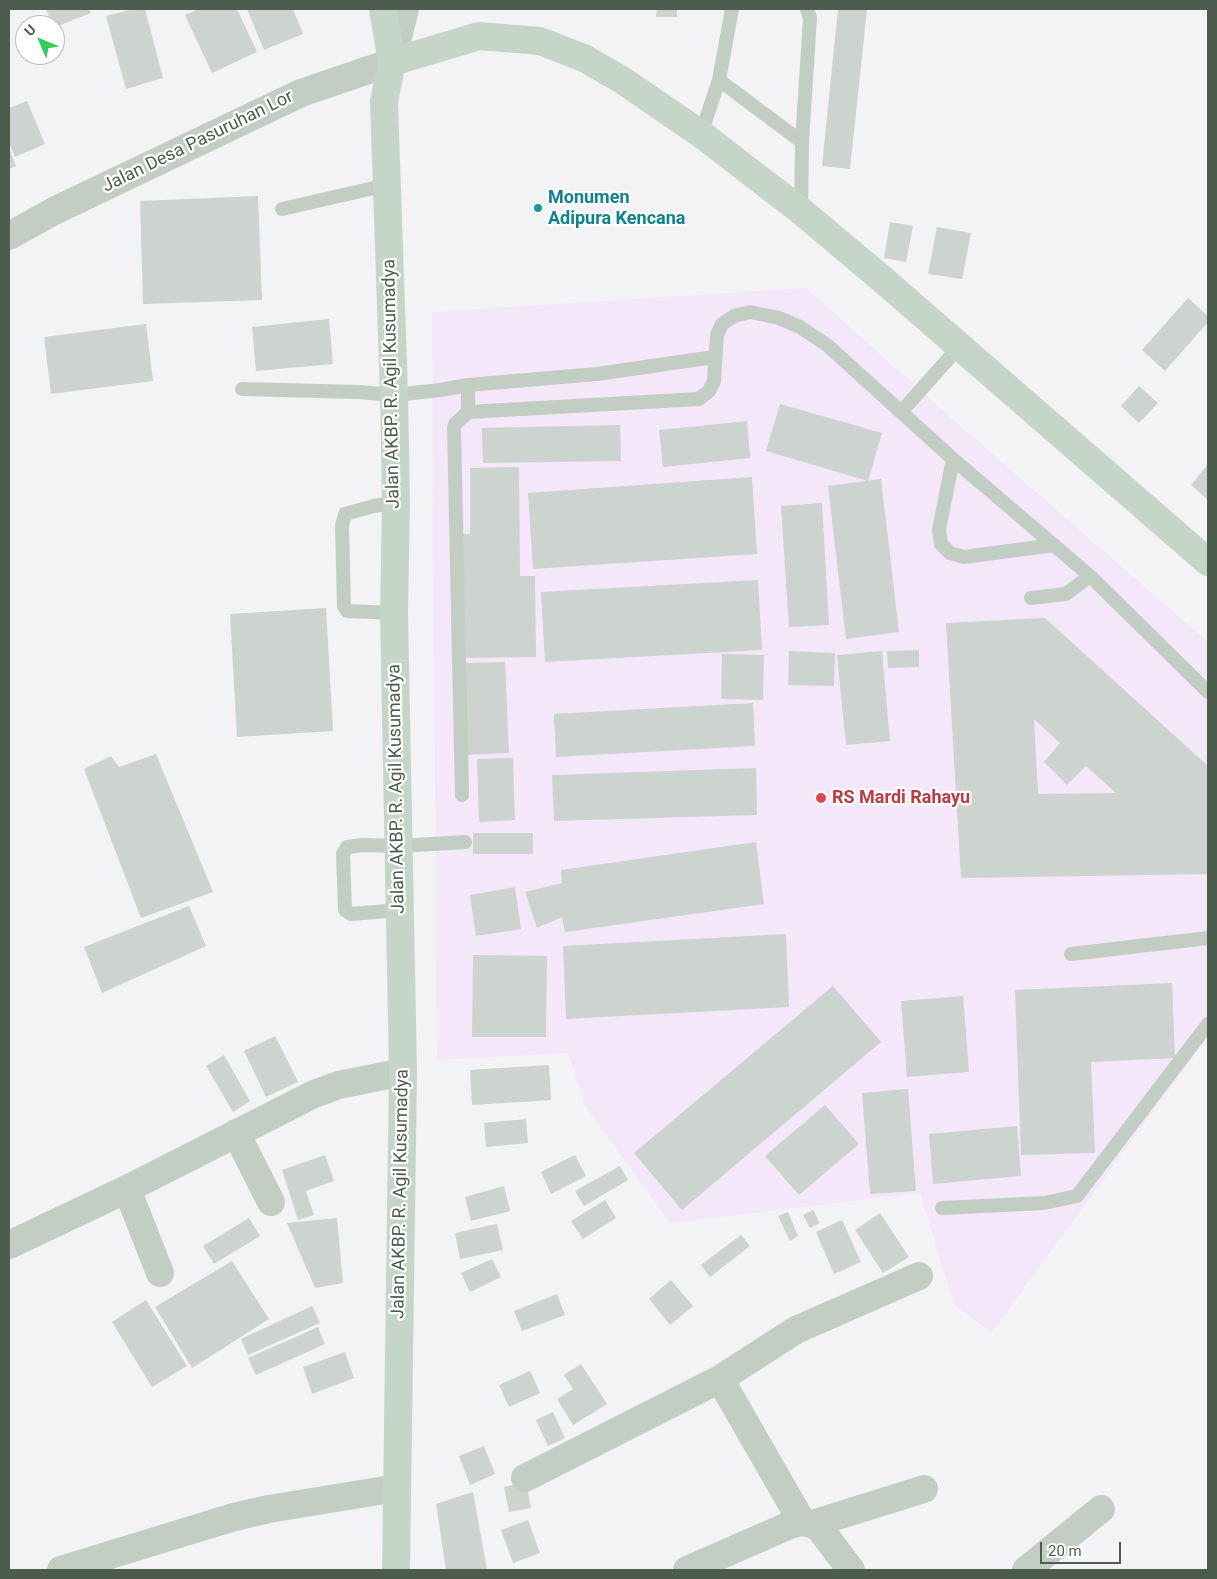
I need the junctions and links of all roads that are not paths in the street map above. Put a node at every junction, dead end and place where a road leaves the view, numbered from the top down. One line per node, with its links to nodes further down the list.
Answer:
1 (383, 9): 5 (main road, Jalan AKBP. R. Agil Kusumadya)
2 (405, 9): 5 (street)
3 (732, 9): 6 (lane)
4 (807, 9): 8 (lane)
5 (392, 62): 7 (main road); 9 (main road, Jalan AKBP. R. Agil Kusumadya); 12 (street, Jalan Desa Pasuruhan Lor)
6 (719, 80): 7 (lane); 8 (lane)
7 (701, 134): 11 (main road)
8 (802, 142): 11 (lane)
9 (387, 185): 10 (lane); 17 (main road, Jalan AKBP. R. Agil Kusumadya)
10 (282, 209)
11 (801, 211): 13 (main road)
12 (9, 236)
13 (959, 347): 19 (lane); 23 (main road)
14 (714, 357): 15 (lane); 18 (lane); 19 (lane)
15 (468, 385): 17 (lane); 18 (lane)
16 (242, 389): 17 (lane)
17 (394, 396): 21 (main road, Jalan AKBP. R. Agil Kusumadya)
18 (468, 412): 28 (lane)
19 (901, 412): 20 (lane)
20 (953, 459): 22 (lane); 22 (lane)
21 (396, 502): 26 (main road, Jalan AKBP. R. Agil Kusumadya); 26 (lane)
22 (1054, 545): 24 (lane)
23 (1206, 555)
24 (1090, 576): 25 (lane); 27 (lane)
25 (1031, 598)
26 (394, 614): 30 (main road, Jalan AKBP. R. Agil Kusumadya)
27 (1208, 692)
28 (462, 795)
29 (465, 842): 30 (lane)
30 (398, 846): 31 (main road, Jalan AKBP. R. Agil Kusumadya); 31 (lane)
31 (400, 910): 35 (main road, Jalan AKBP. R. Agil Kusumadya)
32 (1208, 938): 33 (lane)
33 (1071, 954)
34 (1208, 1024): 39 (lane)
35 (403, 1072): 36 (street); 45 (main road, Jalan AKBP. R. Agil Kusumadya)
36 (236, 1133): 37 (street); 38 (street)
37 (127, 1189): 40 (street); 41 (street)
38 (271, 1202)
39 (942, 1208)
40 (9, 1246)
41 (160, 1273)
42 (919, 1276): 43 (street)
43 (720, 1379): 44 (street); 48 (street)
44 (525, 1478)
45 (397, 1488): 49 (street); 50 (main road, Jalan AKBP. R. Agil Kusumadya)
46 (924, 1489): 48 (street)
47 (1100, 1509): 53 (street)
48 (807, 1523): 51 (street); 52 (street)
49 (62, 1570)
50 (396, 1570)
51 (688, 1570)
52 (851, 1570)
53 (1026, 1570)

